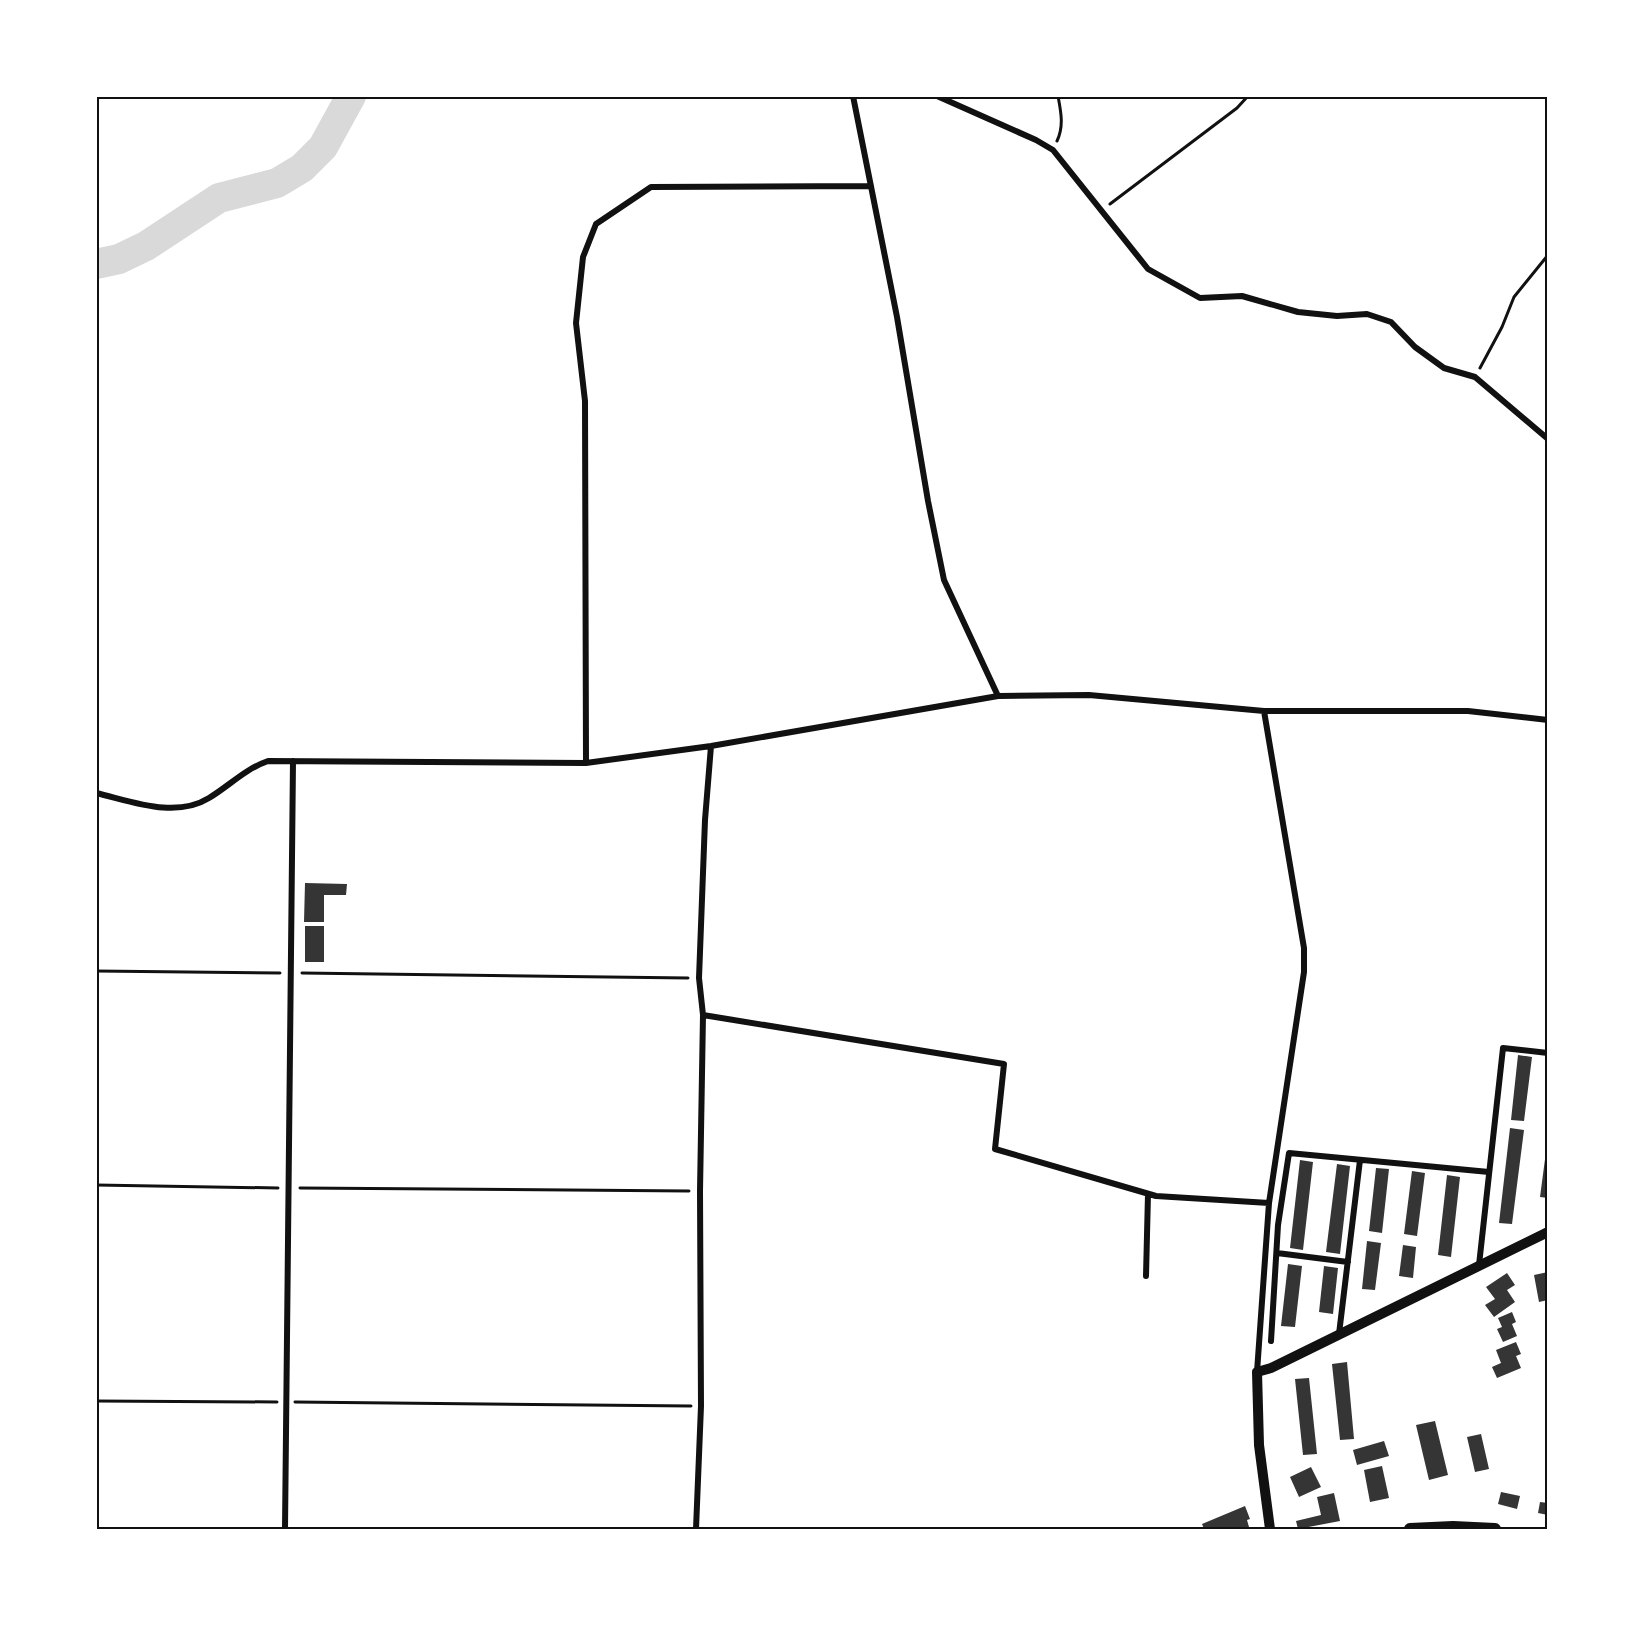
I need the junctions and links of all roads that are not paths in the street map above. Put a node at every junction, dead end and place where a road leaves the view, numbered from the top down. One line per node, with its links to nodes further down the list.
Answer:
1 (854, 96): 3 (street)
2 (937, 96): 4 (street)
3 (871, 186): 5 (street); 10 (street)
4 (1548, 439)
5 (998, 696): 6 (street); 8 (street)
6 (1264, 711): 7 (street); 17 (street)
7 (1548, 720)
8 (711, 746): 10 (street); 12 (street)
9 (293, 761): 10 (street); 11 (street); 26 (street)
10 (586, 763)
11 (96, 793)
12 (703, 1015): 16 (street); 27 (street)
13 (1548, 1053): 15 (street)
14 (1360, 1160): 15 (street); 19 (street); 20 (street)
15 (1489, 1172): 21 (street)
16 (1148, 1194): 17 (street); 22 (street)
17 (1269, 1203): 25 (street)
18 (1548, 1232): 21 (street)
19 (1277, 1253): 20 (street); 24 (street)
20 (1348, 1262): 23 (street)
21 (1479, 1266): 23 (street)
22 (1146, 1276)
23 (1339, 1334): 25 (street)
24 (1271, 1341)
25 (1257, 1372): 28 (street)
26 (285, 1529)
27 (696, 1529)
28 (1270, 1529)
29 (1410, 1529): 30 (main road)
30 (1495, 1529)

